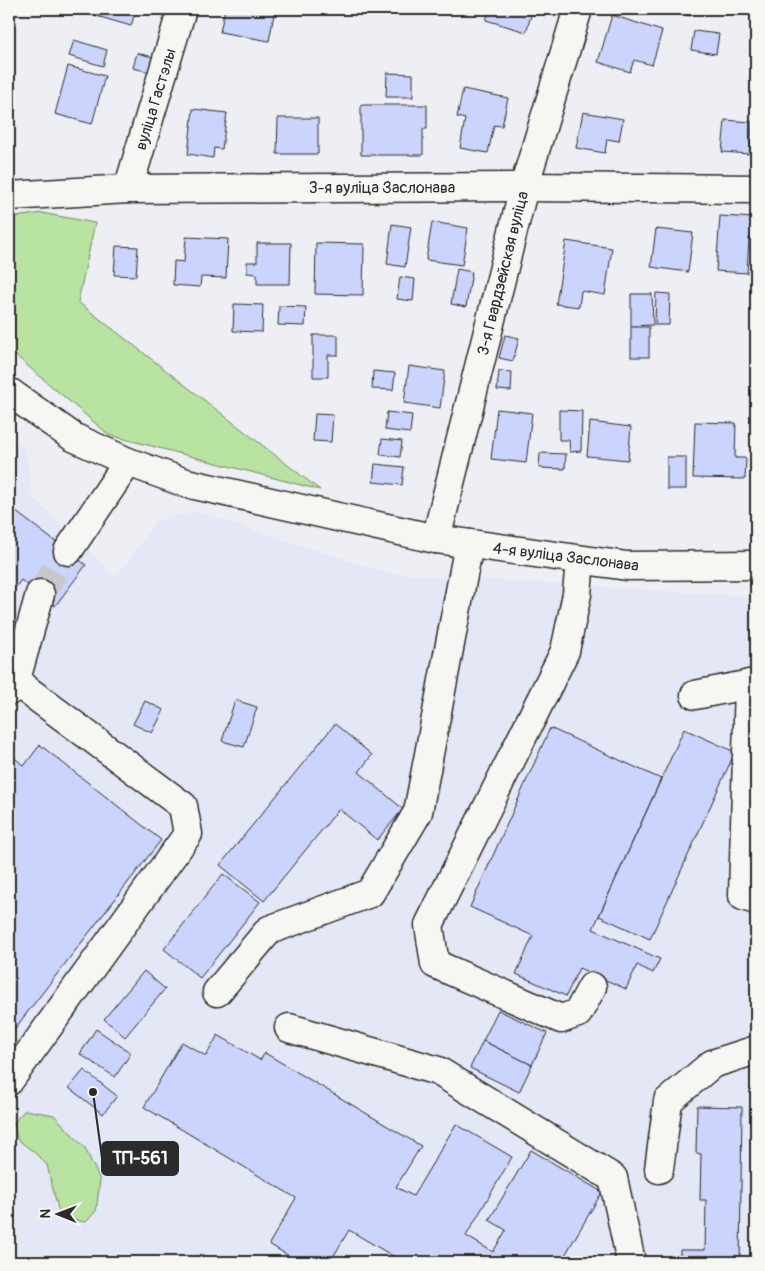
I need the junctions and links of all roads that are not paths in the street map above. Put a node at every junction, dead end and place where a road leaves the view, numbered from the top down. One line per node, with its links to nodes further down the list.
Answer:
1 (182, 9): 4 (street, вуліца Гастэлы)
2 (578, 9): 3 (street, 3-я Гвардзейская вуліца)
3 (524, 187): 4 (street, 3-я вуліца Заслонава); 5 (street, 3-я вуліца Заслонава); 9 (street, 3-я Гвардзейская вуліца)
4 (128, 189): 6 (street, 3-я вуліца Заслонава)
5 (756, 189)
6 (9, 196)
7 (9, 392): 8 (street, 4-я вуліца Заслонава)
8 (128, 462): 9 (street, 4-я вуліца Заслонава); 11 (street)
9 (436, 539): 10 (street, 4-я вуліца Заслонава)
10 (469, 544): 12 (street, 4-я вуліца Заслонава); 20 (street)
11 (68, 551)
12 (580, 560): 13 (street, 4-я вуліца Заслонава); 19 (street)
13 (756, 565)
14 (40, 594): 16 (street)
15 (753, 684): 17 (street); 18 (street)
16 (12, 686): 23 (street)
17 (695, 695)
18 (756, 900)
19 (592, 987)
20 (217, 992)
21 (290, 1028): 25 (street)
22 (756, 1050): 24 (street)
23 (9, 1081)
24 (659, 1169)
25 (631, 1262)

